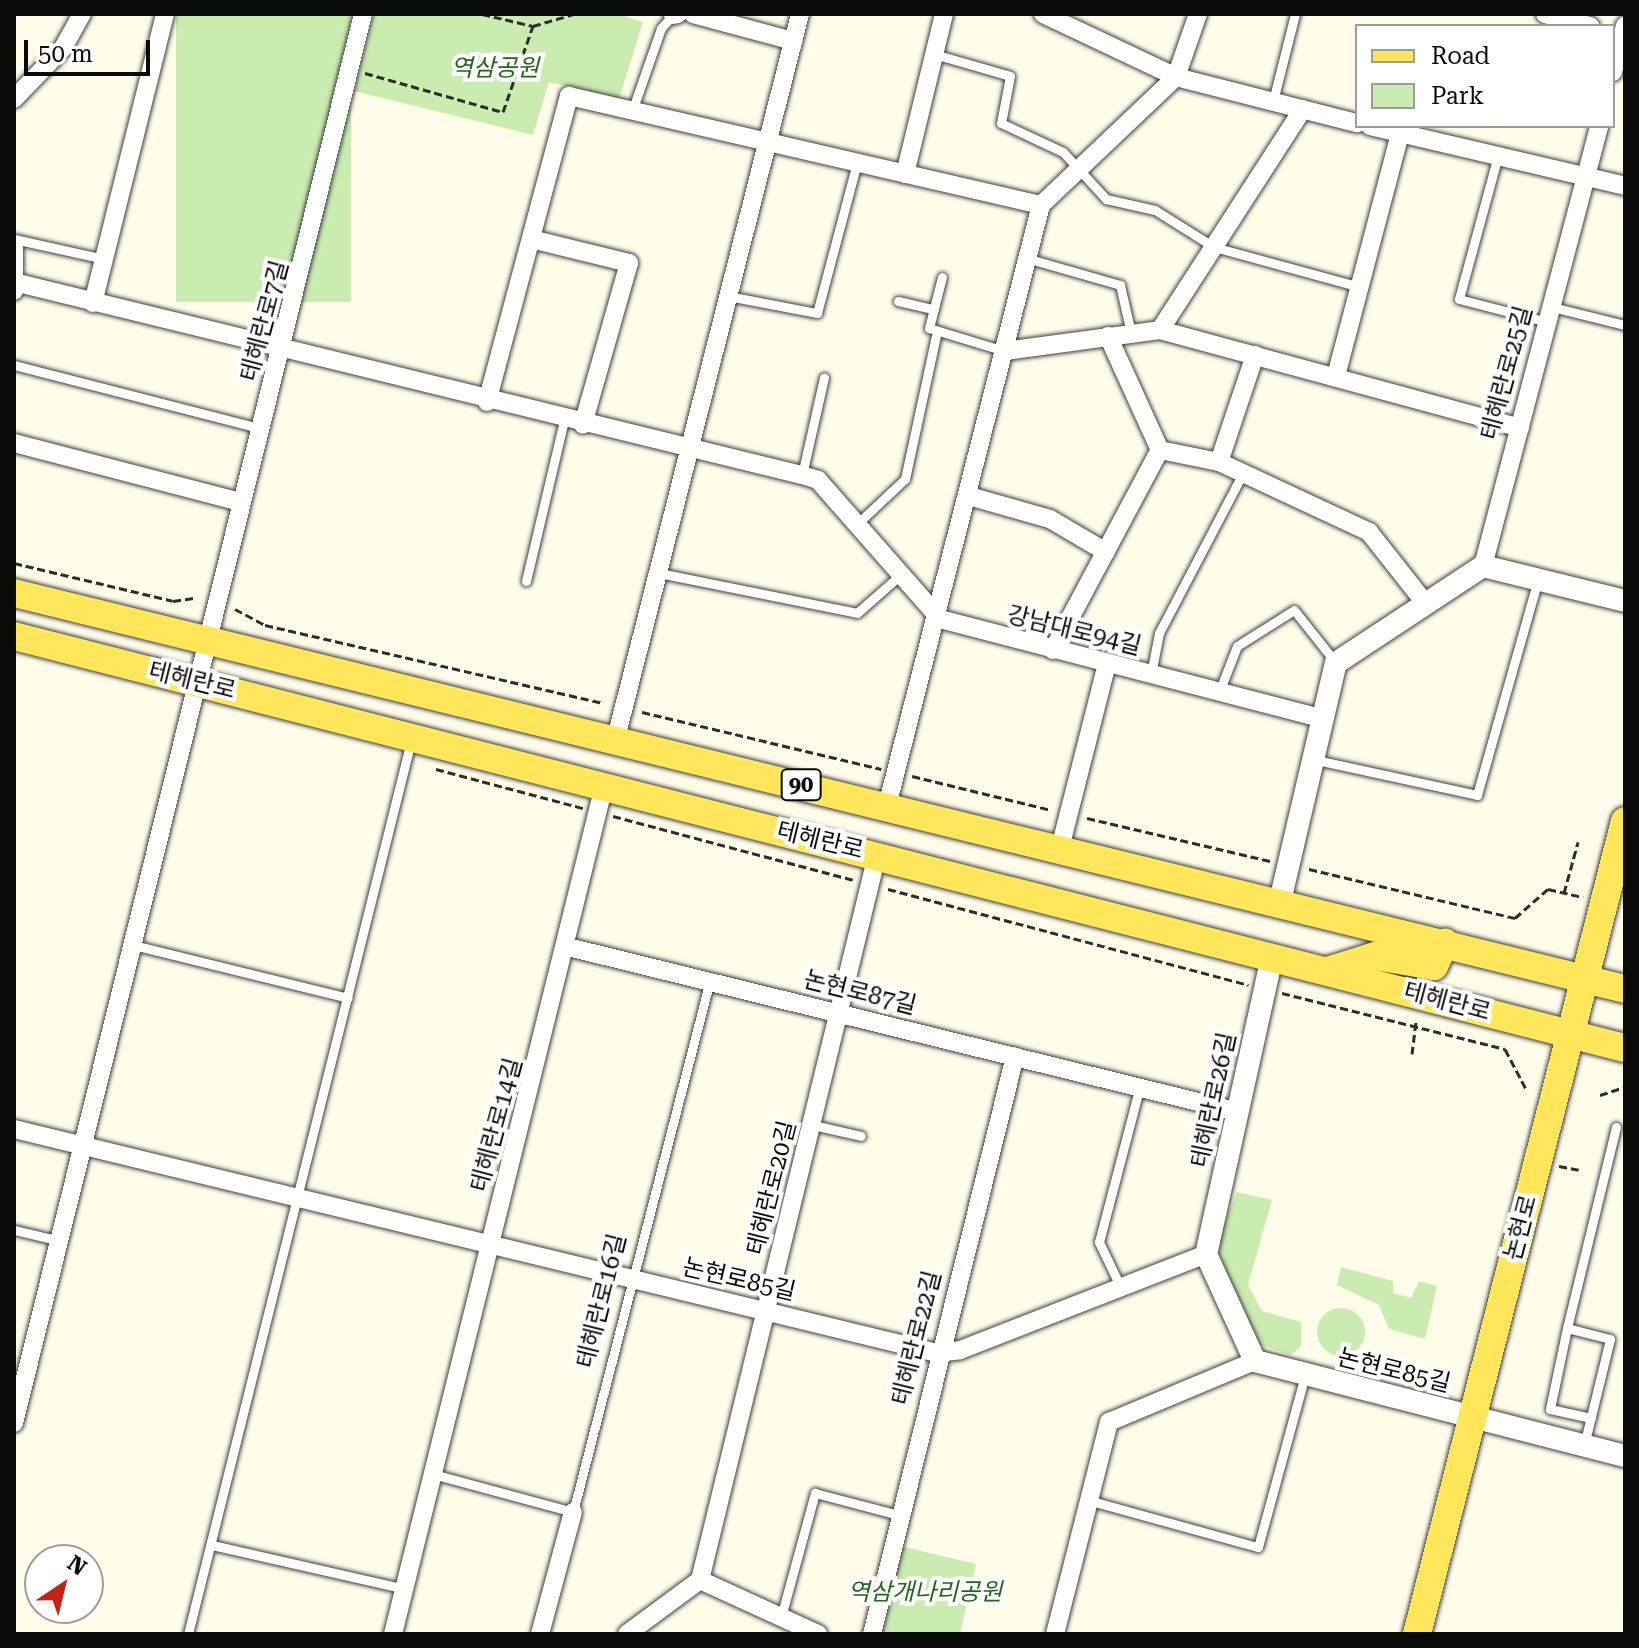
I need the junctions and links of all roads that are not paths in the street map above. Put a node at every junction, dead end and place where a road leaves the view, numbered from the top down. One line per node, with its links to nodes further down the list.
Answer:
1 (165, 14): 38 (street)
2 (363, 14): 53 (street, 테헤란로7길)
3 (676, 14): 21 (lane)
4 (693, 14): 14 (street)
5 (800, 14): 14 (street)
6 (944, 14): 15 (street)
7 (1043, 14): 17 (street)
8 (1198, 14): 17 (street)
9 (1295, 14): 19 (lane)
10 (1545, 14): 12 (street)
11 (78, 15): 18 (street)
12 (1582, 24)
13 (1620, 31): 16 (street)
14 (793, 41): 26 (street)
15 (934, 54): 29 (lane); 30 (street)
16 (1615, 60)
17 (1176, 77): 19 (street); 29 (street)
18 (14, 99)
19 (1273, 101): 20 (street)
20 (1303, 109): 22 (street); 36 (street)
21 (632, 111): 26 (street); 34 (street)
22 (1355, 122)
23 (1378, 128): 25 (street)
24 (1598, 128): 31 (street, 테헤란로25길)
25 (1400, 134): 27 (street); 41 (street)
26 (767, 144): 28 (street); 42 (street)
27 (1497, 159): 31 (street); 46 (lane)
28 (857, 163): 30 (street); 42 (lane)
29 (1079, 171): 33 (street); 36 (lane)
30 (905, 174): 33 (street)
31 (1584, 180): 32 (street); 46 (street, 테헤란로25길)
32 (1625, 186)
33 (1041, 205): 37 (street)
34 (531, 239): 58 (street); 60 (street)
35 (14, 242): 38 (lane); 40 (street)
36 (1214, 247): 41 (lane); 48 (street)
37 (1026, 258): 49 (lane); 52 (street)
38 (104, 259): 44 (street)
39 (942, 277): 45 (lane)
40 (15, 285): 44 (street, 강남대로94길)
41 (1360, 287): 56 (street)
42 (728, 296): 65 (street)
43 (898, 301): 45 (lane)
44 (93, 303): 53 (street, 강남대로94길)
45 (934, 309): 50 (lane)
46 (1550, 314): 47 (lane); 62 (street, 테헤란로25길)
47 (1625, 325)
48 (1160, 330): 49 (street); 54 (street)
49 (1131, 333): 51 (street)
50 (936, 336): 52 (lane); 71 (lane)
51 (1108, 336): 52 (street); 64 (street)
52 (1005, 351): 69 (street)
53 (285, 353): 58 (street, 강남대로94길); 61 (street, 테헤란로7길)
54 (1255, 355): 56 (street); 66 (street)
55 (14, 365): 61 (lane)
56 (1336, 376): 62 (street)
57 (824, 377): 68 (lane)
58 (487, 402): 59 (street, 강남대로94길)
59 (564, 420): 60 (street, 강남대로94길); 77 (lane)
60 (583, 425): 65 (street, 강남대로94길)
61 (259, 428): 70 (street, 테헤란로7길)
62 (1520, 428): 73 (street, 테헤란로25길)
63 (14, 443): 70 (street)
64 (1160, 450): 66 (street); 72 (street)
65 (688, 452): 68 (street, 강남대로94길); 74 (street)
66 (1219, 462): 67 (street)
67 (1243, 473): 80 (street); 87 (lane)
68 (802, 475): 71 (street, 강남대로94길)
69 (969, 496): 72 (street); 81 (street)
70 (240, 502): 83 (street, 테헤란로7길)
71 (854, 526): 75 (street, 강남대로94길)
72 (1106, 552): 84 (street)
73 (1483, 566): 76 (street); 80 (street)
74 (659, 573): 75 (lane); 91 (street)
75 (898, 577): 81 (street, 강남대로94길)
76 (1538, 578): 79 (street); 93 (lane)
77 (526, 581)
78 (14, 593): 83 (main road, 테헤란로 / 90)
79 (1625, 601)
80 (1425, 603): 85 (street)
81 (940, 619): 84 (street, 강남대로94길); 95 (street)
82 (14, 636): 88 (main road, 테헤란로 / 90)
83 (206, 639): 88 (street, 테헤란로7길); 91 (main road, 테헤란로 / 90)
84 (1053, 650): 86 (street, 강남대로94길)
85 (1336, 663): 89 (lane); 90 (street)
86 (1107, 664): 87 (street, 강남대로94길); 97 (street)
87 (1151, 674): 89 (street, 강남대로94길)
88 (196, 683): 92 (main road, 테헤란로 / 90); 101 (street, 테헤란로7길)
89 (1219, 692): 90 (street, 강남대로94길)
90 (1321, 718): 93 (street)
91 (616, 738): 95 (main road, 테헤란로 / 90)
92 (409, 750): 94 (main road, 테헤란로 / 90); 108 (lane)
93 (1312, 759): 99 (street)
94 (601, 799): 98 (main road, 테헤란로 / 90); 102 (street, 테헤란로14길)
95 (887, 806): 97 (main road, 테헤란로 / 90)
96 (1625, 821): 105 (main road, 논현로)
97 (1060, 848): 99 (main road, 테헤란로 / 90)
98 (877, 855): 103 (main road, 테헤란로 / 90); 109 (street, 테헤란로20길)
99 (1280, 901): 100 (main road, 테헤란로 / 90)
100 (1445, 942): 104 (main road); 105 (main road, 테헤란로 / 90)
101 (133, 945): 108 (lane); 119 (street, 테헤란로7길)
102 (568, 947): 106 (street, 논현로87길); 123 (street, 테헤란로14길)
103 (1272, 957): 104 (main road, 테헤란로 / 90); 114 (street, 테헤란로26길)
104 (1327, 971): 110 (main road, 테헤란로 / 90)
105 (1588, 979): 107 (main road, 테헤란로 / 90); 110 (main road, 논현로)
106 (710, 980): 109 (street, 논현로87길); 125 (lane, 테헤란로16길)
107 (1625, 989)
108 (348, 998): 120 (lane)
109 (840, 1013): 112 (street, 논현로87길); 115 (street, 테헤란로20길)
110 (1572, 1035): 111 (main road, 테헤란로 / 90); 132 (main road, 논현로)
111 (1625, 1048)
112 (1015, 1056): 113 (street, 논현로87길); 129 (street, 테헤란로22길)
113 (1140, 1086): 114 (street, 논현로87길); 126 (lane)
114 (1239, 1112): 124 (street, 테헤란로26길)
115 (813, 1125): 118 (lane); 127 (street, 테헤란로20길)
116 (1616, 1127): 128 (lane)
117 (14, 1129): 119 (street, 논현로85길)
118 (861, 1136)
119 (85, 1148): 120 (street, 논현로85길); 122 (street, 테헤란로7길)
120 (299, 1199): 123 (street, 논현로85길); 141 (lane)
121 (14, 1230): 122 (lane)
122 (60, 1241): 134 (street, 테헤란로7길)
123 (490, 1248): 125 (street, 논현로85길); 137 (street, 테헤란로14길)
124 (1206, 1254): 126 (street); 130 (street)
125 (631, 1282): 127 (street, 논현로85길); 139 (lane, 테헤란로16길)
126 (1121, 1289): 129 (street)
127 (765, 1314): 129 (street, 논현로85길); 142 (street, 테헤란로20길)
128 (1567, 1328): 133 (lane); 133 (lane)
129 (937, 1353): 140 (street, 테헤란로22길)
130 (1255, 1361): 131 (street, 논현로85길); 138 (street)
131 (1305, 1375): 132 (street, 논현로85길); 138 (lane, 논현로85길)
132 (1471, 1417): 135 (street, 논현로85길); 152 (main road, 논현로)
133 (1591, 1418): 135 (lane)
134 (14, 1423)
135 (1584, 1445): 136 (street, 논현로85길)
136 (1625, 1456)
137 (433, 1474): 139 (lane); 143 (street, 테헤란로14길)
138 (1088, 1500): 151 (street)
139 (573, 1512): 147 (street, 테헤란로16길)
140 (899, 1515): 144 (lane); 150 (street, 테헤란로22길)
141 (212, 1545): 143 (lane); 145 (lane)
142 (700, 1580): 144 (street); 148 (street)
143 (405, 1589): 146 (street, 테헤란로14길)
144 (781, 1617): 149 (street)
145 (188, 1634)
146 (393, 1634)
147 (540, 1634)
148 (627, 1634)
149 (818, 1634)
150 (872, 1634)
151 (1055, 1634)
152 (1417, 1634)

